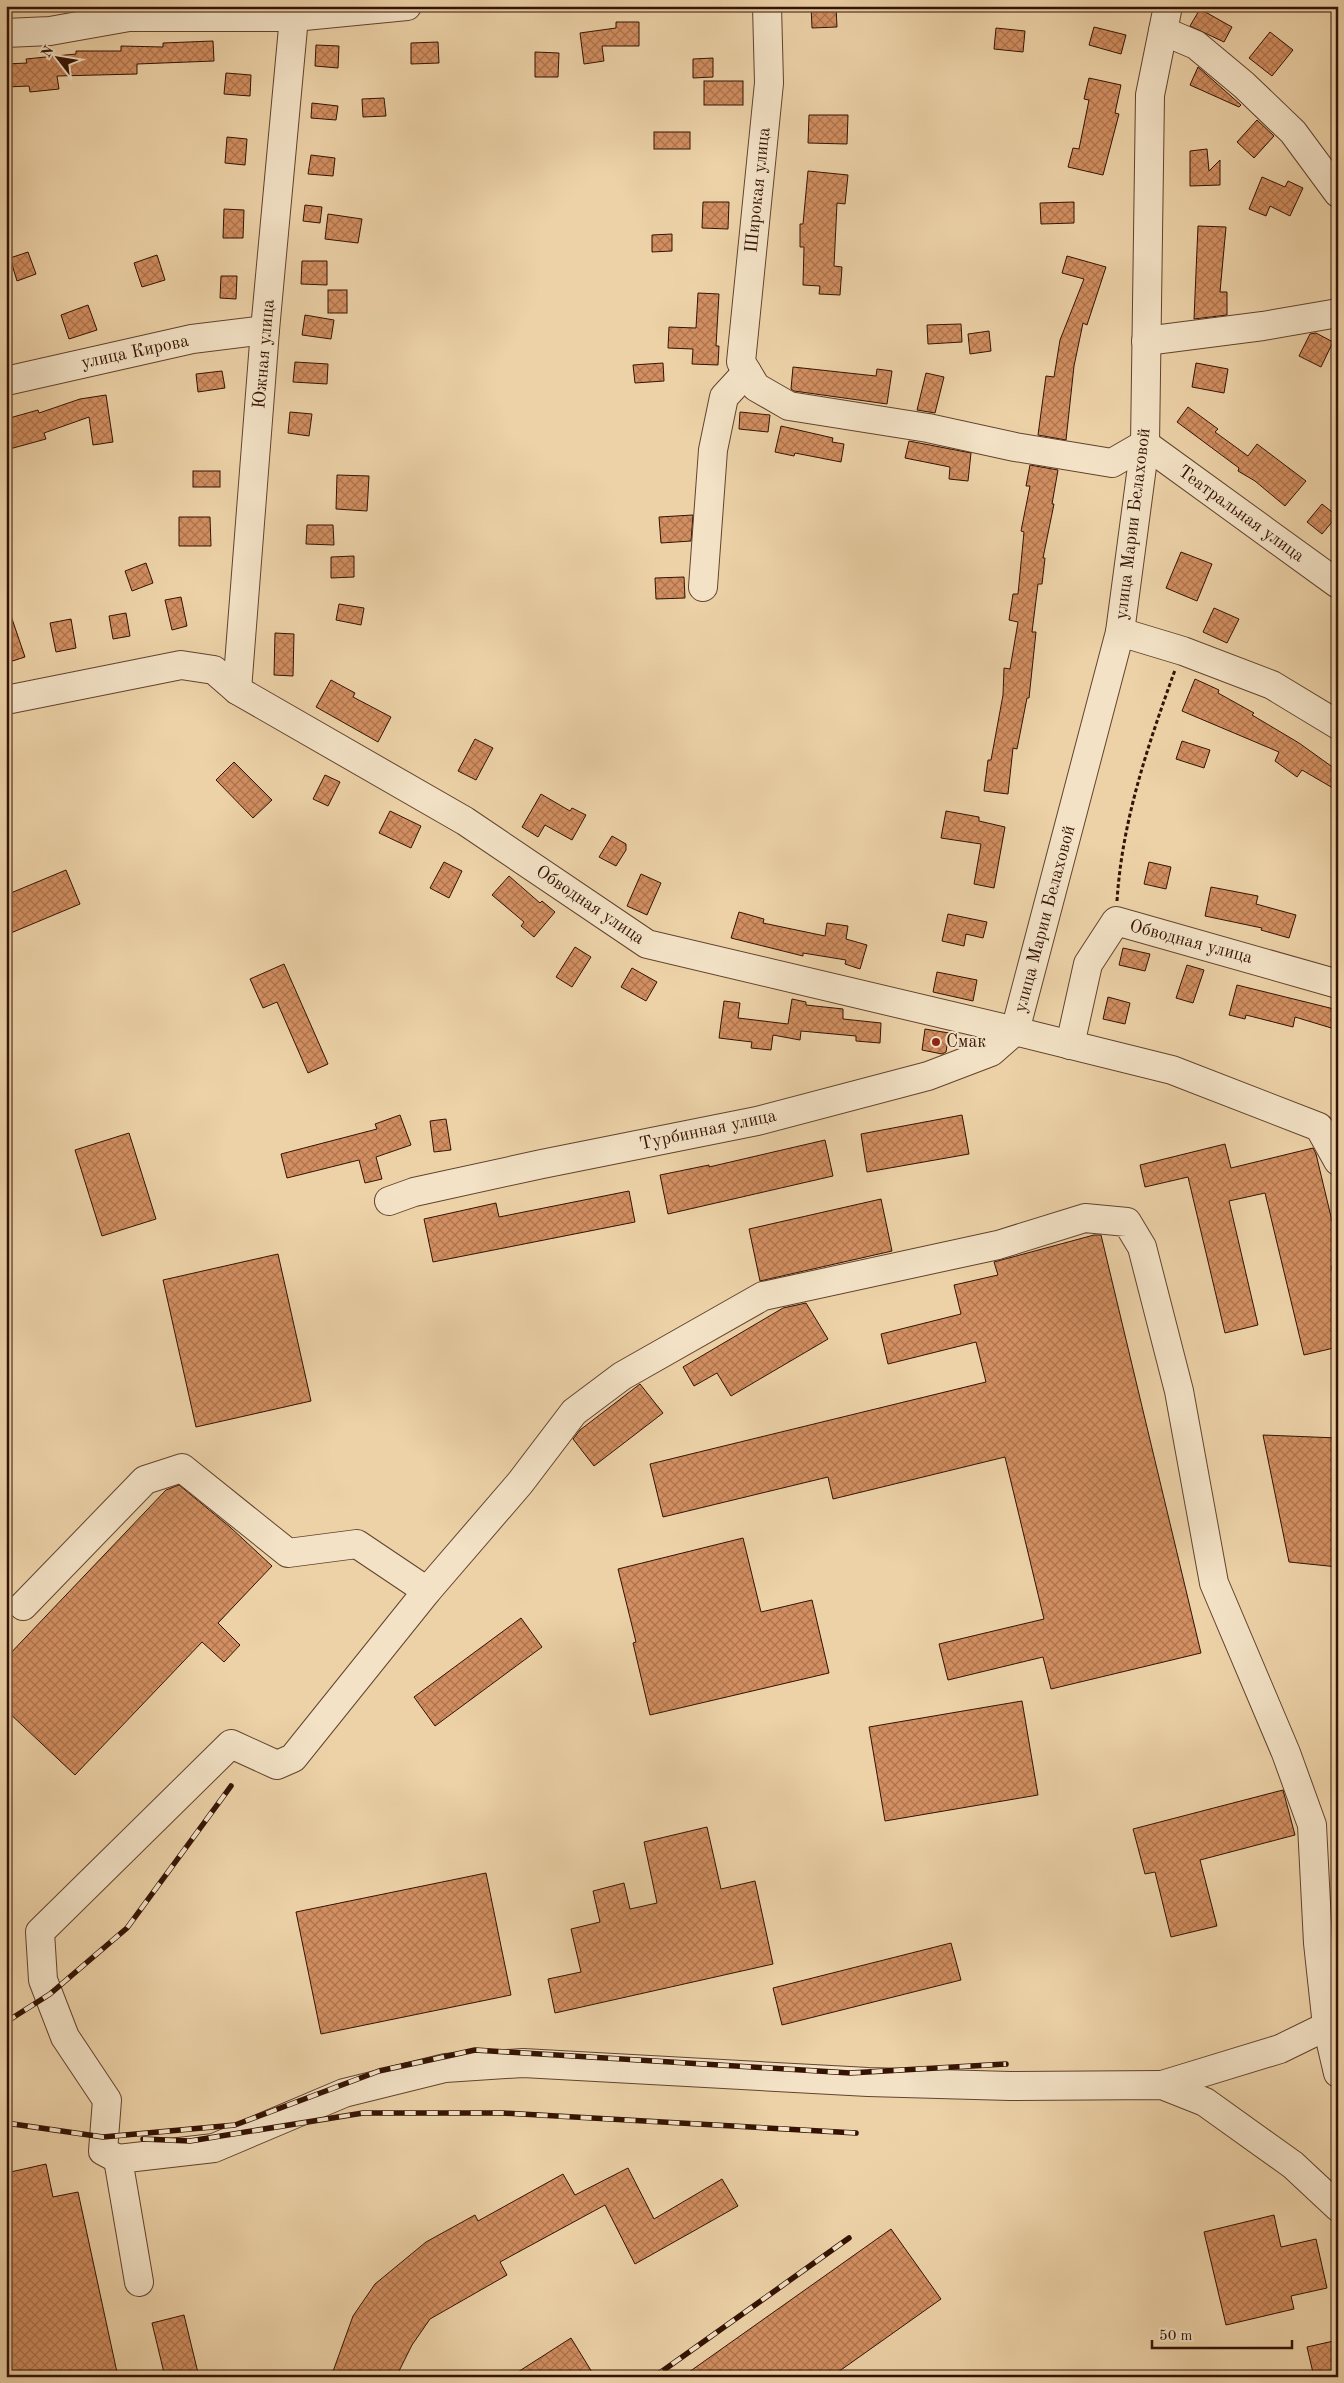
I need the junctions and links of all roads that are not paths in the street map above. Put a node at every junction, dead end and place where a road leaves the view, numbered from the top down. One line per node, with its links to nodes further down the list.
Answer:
1 (407, 6): 3 (street)
2 (767, 6): 10 (street, Широкая улица)
3 (293, 12): 5 (street); 8 (street, Южная улица)
4 (1166, 19): 6 (street); 9 (street, улица Марии Белаховой)
5 (6, 33)
6 (1338, 193)
7 (1338, 314): 9 (street)
8 (265, 330): 11 (street, улица Кирова); 16 (street, Южная улица)
9 (1146, 341): 12 (street, улица Марии Белаховой)
10 (747, 372): 12 (street); 14 (street)
11 (6, 381)
12 (1145, 444): 13 (street, Театральная улица); 15 (street, улица Марии Белаховой)
13 (1338, 584)
14 (703, 587)
15 (1120, 632): 18 (street); 20 (street, улица Марии Белаховой)
16 (237, 690): 17 (street, Обводная улица); 20 (street, Обводная улица)
17 (6, 700)
18 (1338, 725)
19 (1338, 984): 21 (street, Обводная улица)
20 (1016, 1031): 21 (street, Обводная улица); 23 (street, Турбинная улица)
21 (1070, 1045): 22 (street, Обводная улица)
22 (1338, 1161)
23 (389, 1201)
24 (427, 1591): 25 (street); 26 (street); 29 (street)
25 (23, 1606)
26 (1327, 2026): 27 (street); 28 (street)
27 (1338, 2073)
28 (1162, 2085): 29 (street); 30 (street)
29 (118, 2158): 31 (street)
30 (1338, 2207)
31 (139, 2282)

